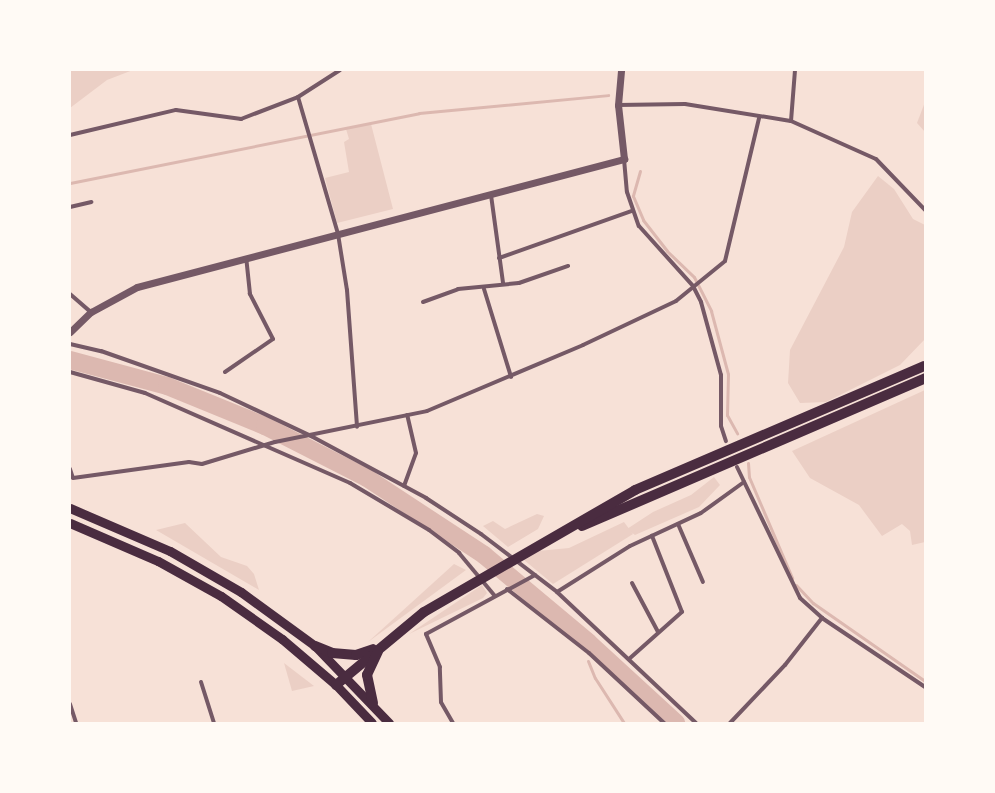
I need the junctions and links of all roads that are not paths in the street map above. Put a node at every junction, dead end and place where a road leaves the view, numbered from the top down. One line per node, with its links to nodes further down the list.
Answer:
1 (340, 70): 4 (street)
2 (622, 70): 5 (street)
3 (795, 70): 7 (street)
4 (298, 97): 8 (street); 15 (street)
5 (618, 105): 6 (street); 9 (street)
6 (759, 118): 7 (street); 20 (street)
7 (791, 121): 13 (street)
8 (70, 135)
9 (624, 159): 10 (street); 14 (street)
10 (490, 195): 15 (street); 17 (street)
11 (91, 202): 12 (street)
12 (70, 207)
13 (925, 210)
14 (632, 211): 17 (street); 20 (street)
15 (338, 234): 16 (street); 33 (street)
16 (246, 258): 24 (street); 29 (street)
17 (499, 258): 19 (street)
18 (568, 266): 19 (street)
19 (503, 283): 21 (street)
20 (694, 285): 30 (street); 35 (street)
21 (484, 289): 23 (street); 30 (street)
22 (70, 294): 24 (street)
23 (423, 302)
24 (91, 312): 25 (street)
25 (70, 332)
26 (70, 344): 34 (street)
27 (925, 366): 46 (highway)
28 (70, 372): 36 (street)
29 (225, 372)
30 (511, 377): 32 (street)
31 (925, 378): 46 (highway)
32 (407, 416): 33 (street); 41 (street)
33 (357, 427): 34 (street)
34 (311, 436): 36 (street); 41 (street)
35 (726, 441)
36 (268, 445): 39 (street); 52 (street)
37 (737, 467): 40 (street)
38 (70, 469): 39 (street)
39 (72, 478)
40 (744, 482): 44 (street); 53 (street)
41 (404, 486): 47 (street)
42 (70, 508): 56 (highway)
43 (70, 523): 60 (highway)
44 (678, 524): 45 (street); 48 (street)
45 (652, 536): 51 (street); 54 (street)
46 (542, 542): 55 (highway)
47 (535, 575): 50 (street); 51 (street)
48 (703, 582)
49 (632, 583): 54 (street)
50 (507, 589): 52 (street); 69 (street)
51 (557, 592): 57 (street)
52 (495, 596): 68 (street)
53 (822, 618): 61 (street); 71 (street)
54 (658, 632): 57 (street)
55 (382, 645): 56 (highway); 58 (highway); 62 (highway)
56 (315, 646): 58 (highway)
57 (629, 659): 70 (street)
58 (345, 677): 60 (highway); 62 (highway)
59 (201, 682): 65 (street)
60 (336, 685): 66 (highway)
61 (925, 687)
62 (373, 703): 67 (highway)
63 (70, 704): 64 (street)
64 (76, 723)
65 (214, 723)
66 (372, 723)
67 (389, 723)
68 (453, 723)
69 (664, 723)
70 (696, 723)
71 (730, 723)

